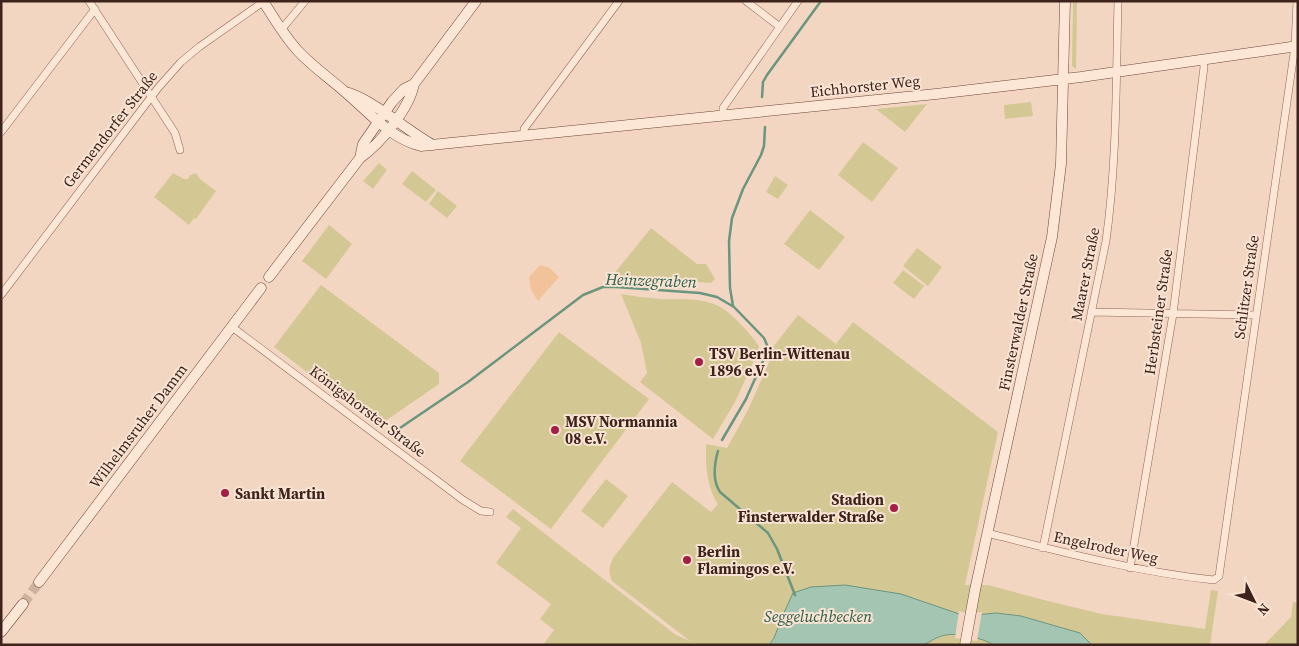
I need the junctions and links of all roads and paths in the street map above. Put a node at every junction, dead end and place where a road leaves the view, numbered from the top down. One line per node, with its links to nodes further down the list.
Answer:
1 (89, 1): 11 (street)
2 (305, 1): 13 (street)
3 (476, 1): 18 (main road)
4 (619, 1): 25 (street)
5 (746, 1): 12 (street)
6 (798, 1): 12 (street)
7 (1064, 1): 17 (main road, Finsterwalder Straße)
8 (1118, 1): 16 (street, Maarer Straße)
9 (1297, 1): 14 (street, Schlitzer Straße)
10 (263, 2): 13 (main road); 19 (street, Germendorfer Straße)
11 (94, 9): 19 (street); 24 (street)
12 (780, 27): 20 (street)
13 (281, 30): 21 (main road)
14 (1296, 46): 15 (main road, Eichhorster Weg); 34 (street, Schlitzer Straße)
15 (1203, 60): 16 (main road, Eichhorster Weg); 33 (street, Herbsteiner Straße)
16 (1117, 72): 17 (main road, Eichhorster Weg); 32 (street, Maarer Straße)
17 (1063, 79): 20 (main road, Eichhorster Weg); 37 (main road, Finsterwalder Straße)
18 (414, 84): 21 (main road); 22 (main road)
19 (152, 96): 27 (street); 31 (street, Germendorfer Straße)
20 (723, 115): 25 (main road, Eichhorster Weg)
21 (382, 118): 22 (main road); 23 (main road, Eichhorster Weg); 28 (main road)
22 (395, 120): 23 (main road); 26 (main road)
23 (388, 129): 26 (main road, Eichhorster Weg); 28 (main road)
24 (1, 132)
25 (524, 136): 26 (main road, Eichhorster Weg)
26 (433, 145)
27 (180, 150)
28 (360, 158): 29 (main road)
29 (269, 277)
30 (261, 288): 35 (main road, Wilhelmsruher Damm)
31 (1, 295)
32 (1092, 312): 33 (street); 38 (street, Maarer Straße)
33 (1173, 314): 34 (street); 39 (street, Herbsteiner Straße)
34 (1256, 315): 40 (street, Schlitzer Straße)
35 (232, 327): 36 (street, Königshorster Straße); 41 (main road, Wilhelmsruher Damm)
36 (490, 512)
37 (987, 533): 38 (street, Engelroder Weg); 44 (main road, Finsterwalder Straße)
38 (1043, 548): 39 (street, Engelroder Weg)
39 (1130, 568): 40 (street, Engelroder Weg)
40 (1219, 576)
41 (39, 582)
42 (23, 604): 43 (main road)
43 (1, 632)
44 (965, 645)

